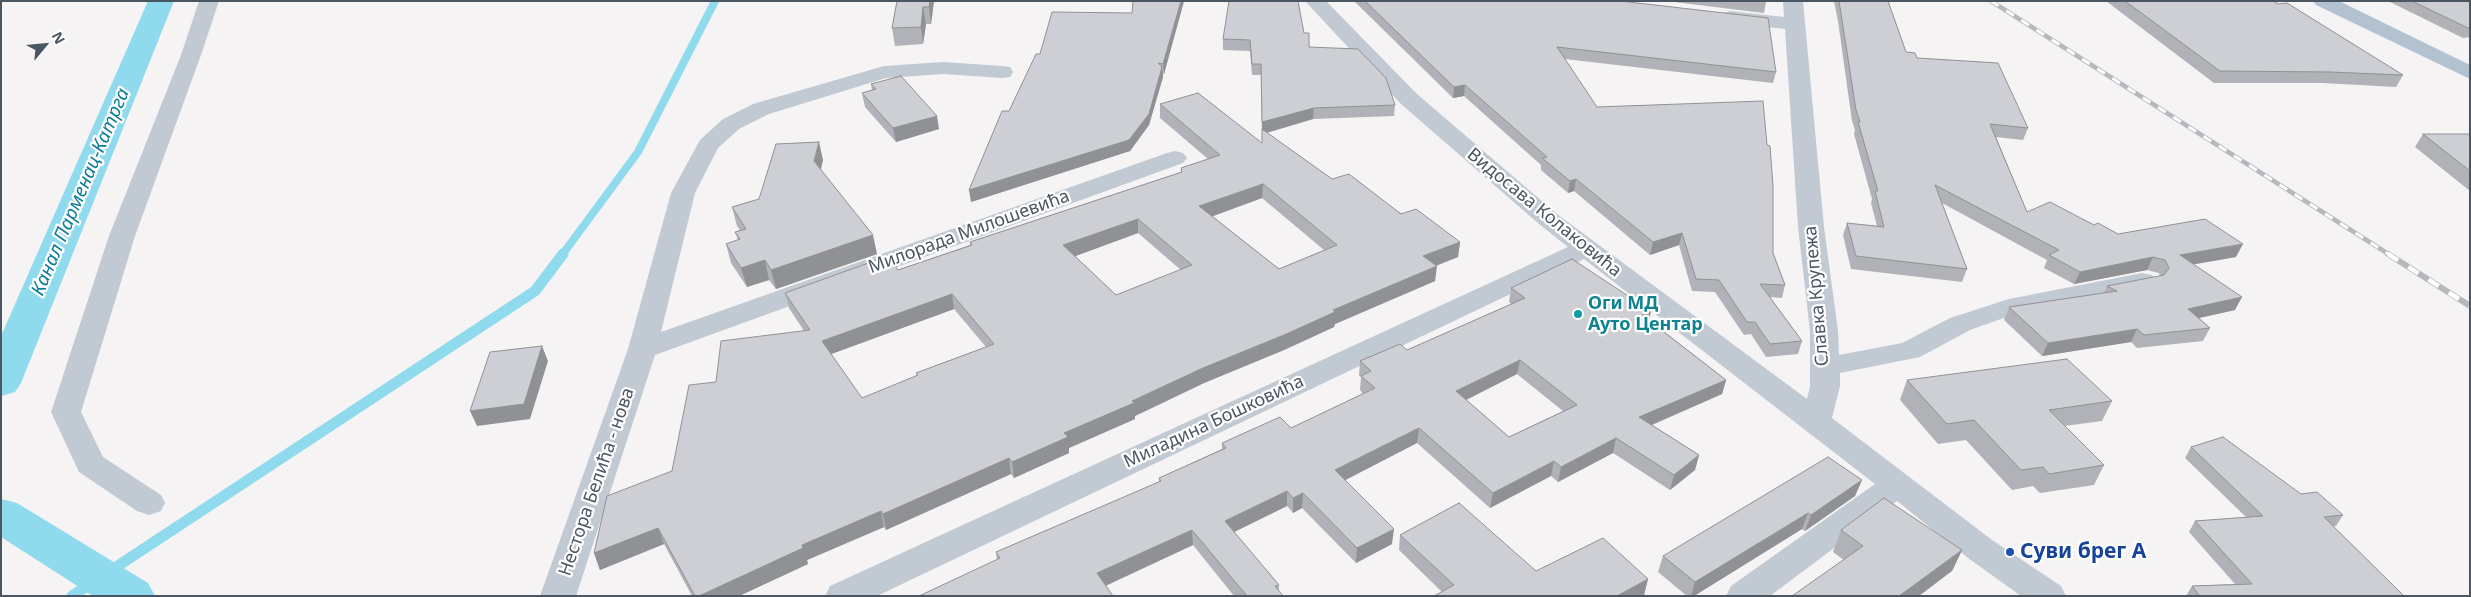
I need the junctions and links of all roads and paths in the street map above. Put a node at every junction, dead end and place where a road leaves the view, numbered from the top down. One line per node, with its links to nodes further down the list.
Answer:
1 (209, 1): 15 (street)
2 (1315, 1): 9 (street, Видосава Колаковића)
3 (2322, 1): 7 (main road)
4 (1794, 13): 5 (street); 12 (street, Славка Крупежа)
5 (1709, 14)
6 (1002, 72): 11 (street, Нестора Белића - нова)
7 (2470, 73)
8 (1175, 158): 11 (street, Милорада Милошевића)
9 (1586, 249): 13 (street, Видосава Колаковића); 17 (street, Миладина Бошковића)
10 (2147, 280): 12 (street)
11 (638, 359): 16 (street, Нестора Белића - нова)
12 (1824, 367): 13 (street, Славка Крупежа)
13 (1816, 421): 14 (street)
14 (1898, 484): 18 (street); 19 (street)
15 (149, 503)
16 (558, 596)
17 (843, 596)
18 (1744, 596)
19 (2048, 596)

